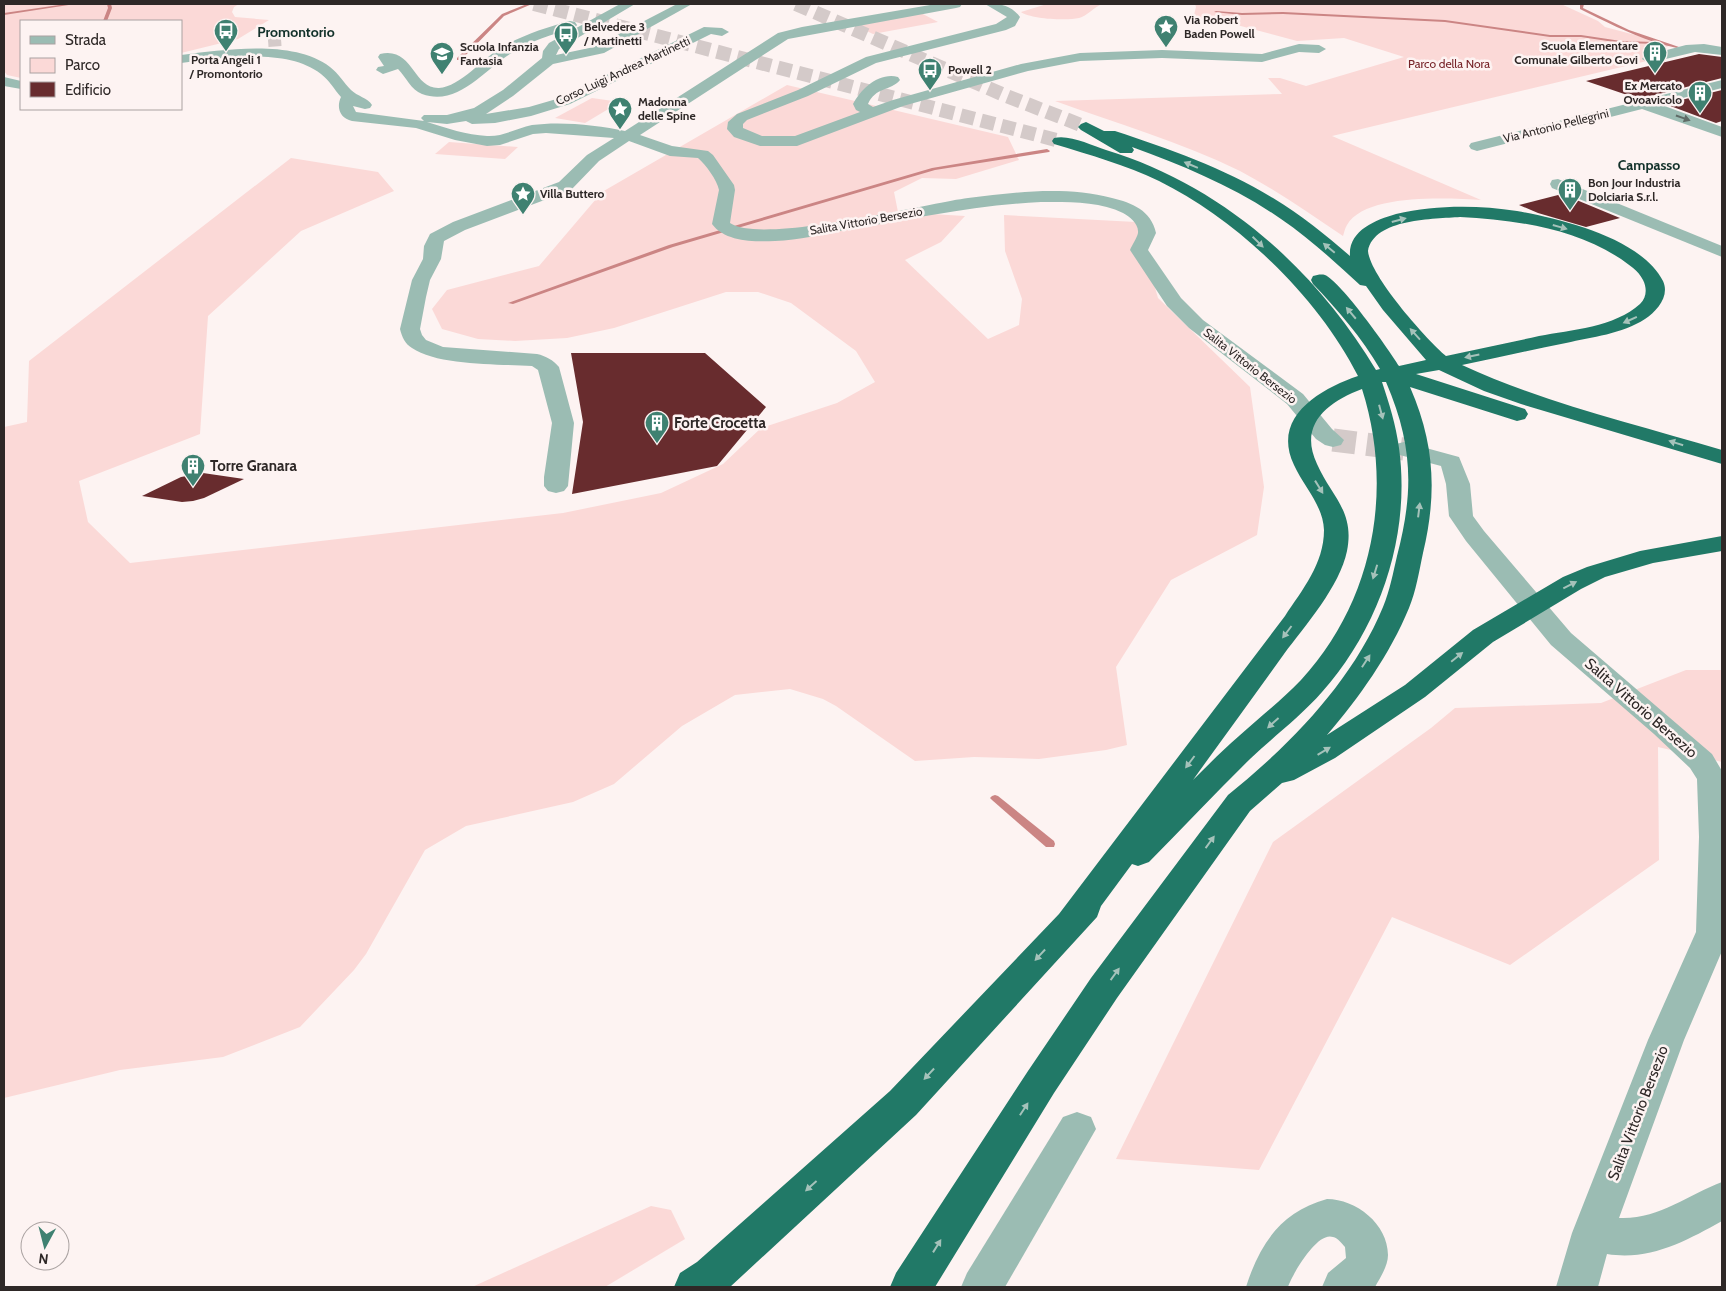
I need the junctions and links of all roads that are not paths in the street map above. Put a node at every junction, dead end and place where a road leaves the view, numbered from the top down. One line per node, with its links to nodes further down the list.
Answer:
1 (629, 4): 5 (street, Corso Luigi Andrea Martinetti)
2 (686, 4): 13 (street)
3 (956, 4): 24 (street)
4 (991, 4): 21 (street)
5 (604, 18): 13 (street, Corso Luigi Andrea Martinetti); 14 (street, Corso Luigi Andrea Martinetti)
6 (722, 32): 22 (street, Corso Luigi Andrea Martinetti)
7 (260, 40): 10 (street)
8 (1319, 49): 21 (street)
9 (1722, 51): 12 (street)
10 (182, 59)
11 (182, 59): 19 (street, Corso Luigi Andrea Martinetti)
12 (1649, 59)
13 (549, 60): 22 (street, Corso Luigi Andrea Martinetti)
14 (383, 70)
15 (4, 80): 18 (street)
16 (893, 80): 21 (street)
17 (1722, 84): 20 (street, Via Antonio Pellegrini)
18 (20, 85)
19 (348, 97): 22 (street, Corso Luigi Andrea Martinetti); 24 (street, Salita Vittorio Bersezio)
20 (1643, 104): 23 (street, one-way to 23); 25 (street, Via Antonio Pellegrini)
21 (871, 112)
22 (464, 122)
23 (1722, 132)
24 (629, 136): 30 (street, Salita Vittorio Bersezio); 34 (street)
25 (1477, 146)
26 (1558, 184): 27 (street)
27 (1722, 252)
28 (1379, 292): 29 (highway, one-way to 28); 31 (highway); 37 (highway, one-way to 37)
29 (1524, 407): 32 (highway, one-way to 29); 33 (highway); 37 (highway, one-way to 37)
30 (1333, 440)
31 (1411, 455): 36 (highway, one-way to 31); 40 (street, Salita Vittorio Bersezio)
32 (1722, 457)
33 (1722, 476)
34 (556, 486)
35 (1722, 544): 36 (highway, one-way to 35)
36 (1266, 782): 42 (highway, one-way to 36)
37 (1073, 919): 41 (highway, one-way to 41)
38 (1078, 1129): 43 (street)
39 (1722, 1200): 40 (street)
40 (1593, 1233): 46 (street)
41 (695, 1287)
42 (911, 1287)
43 (982, 1287)
44 (1267, 1287): 45 (street)
45 (1342, 1287)
46 (1577, 1287)

